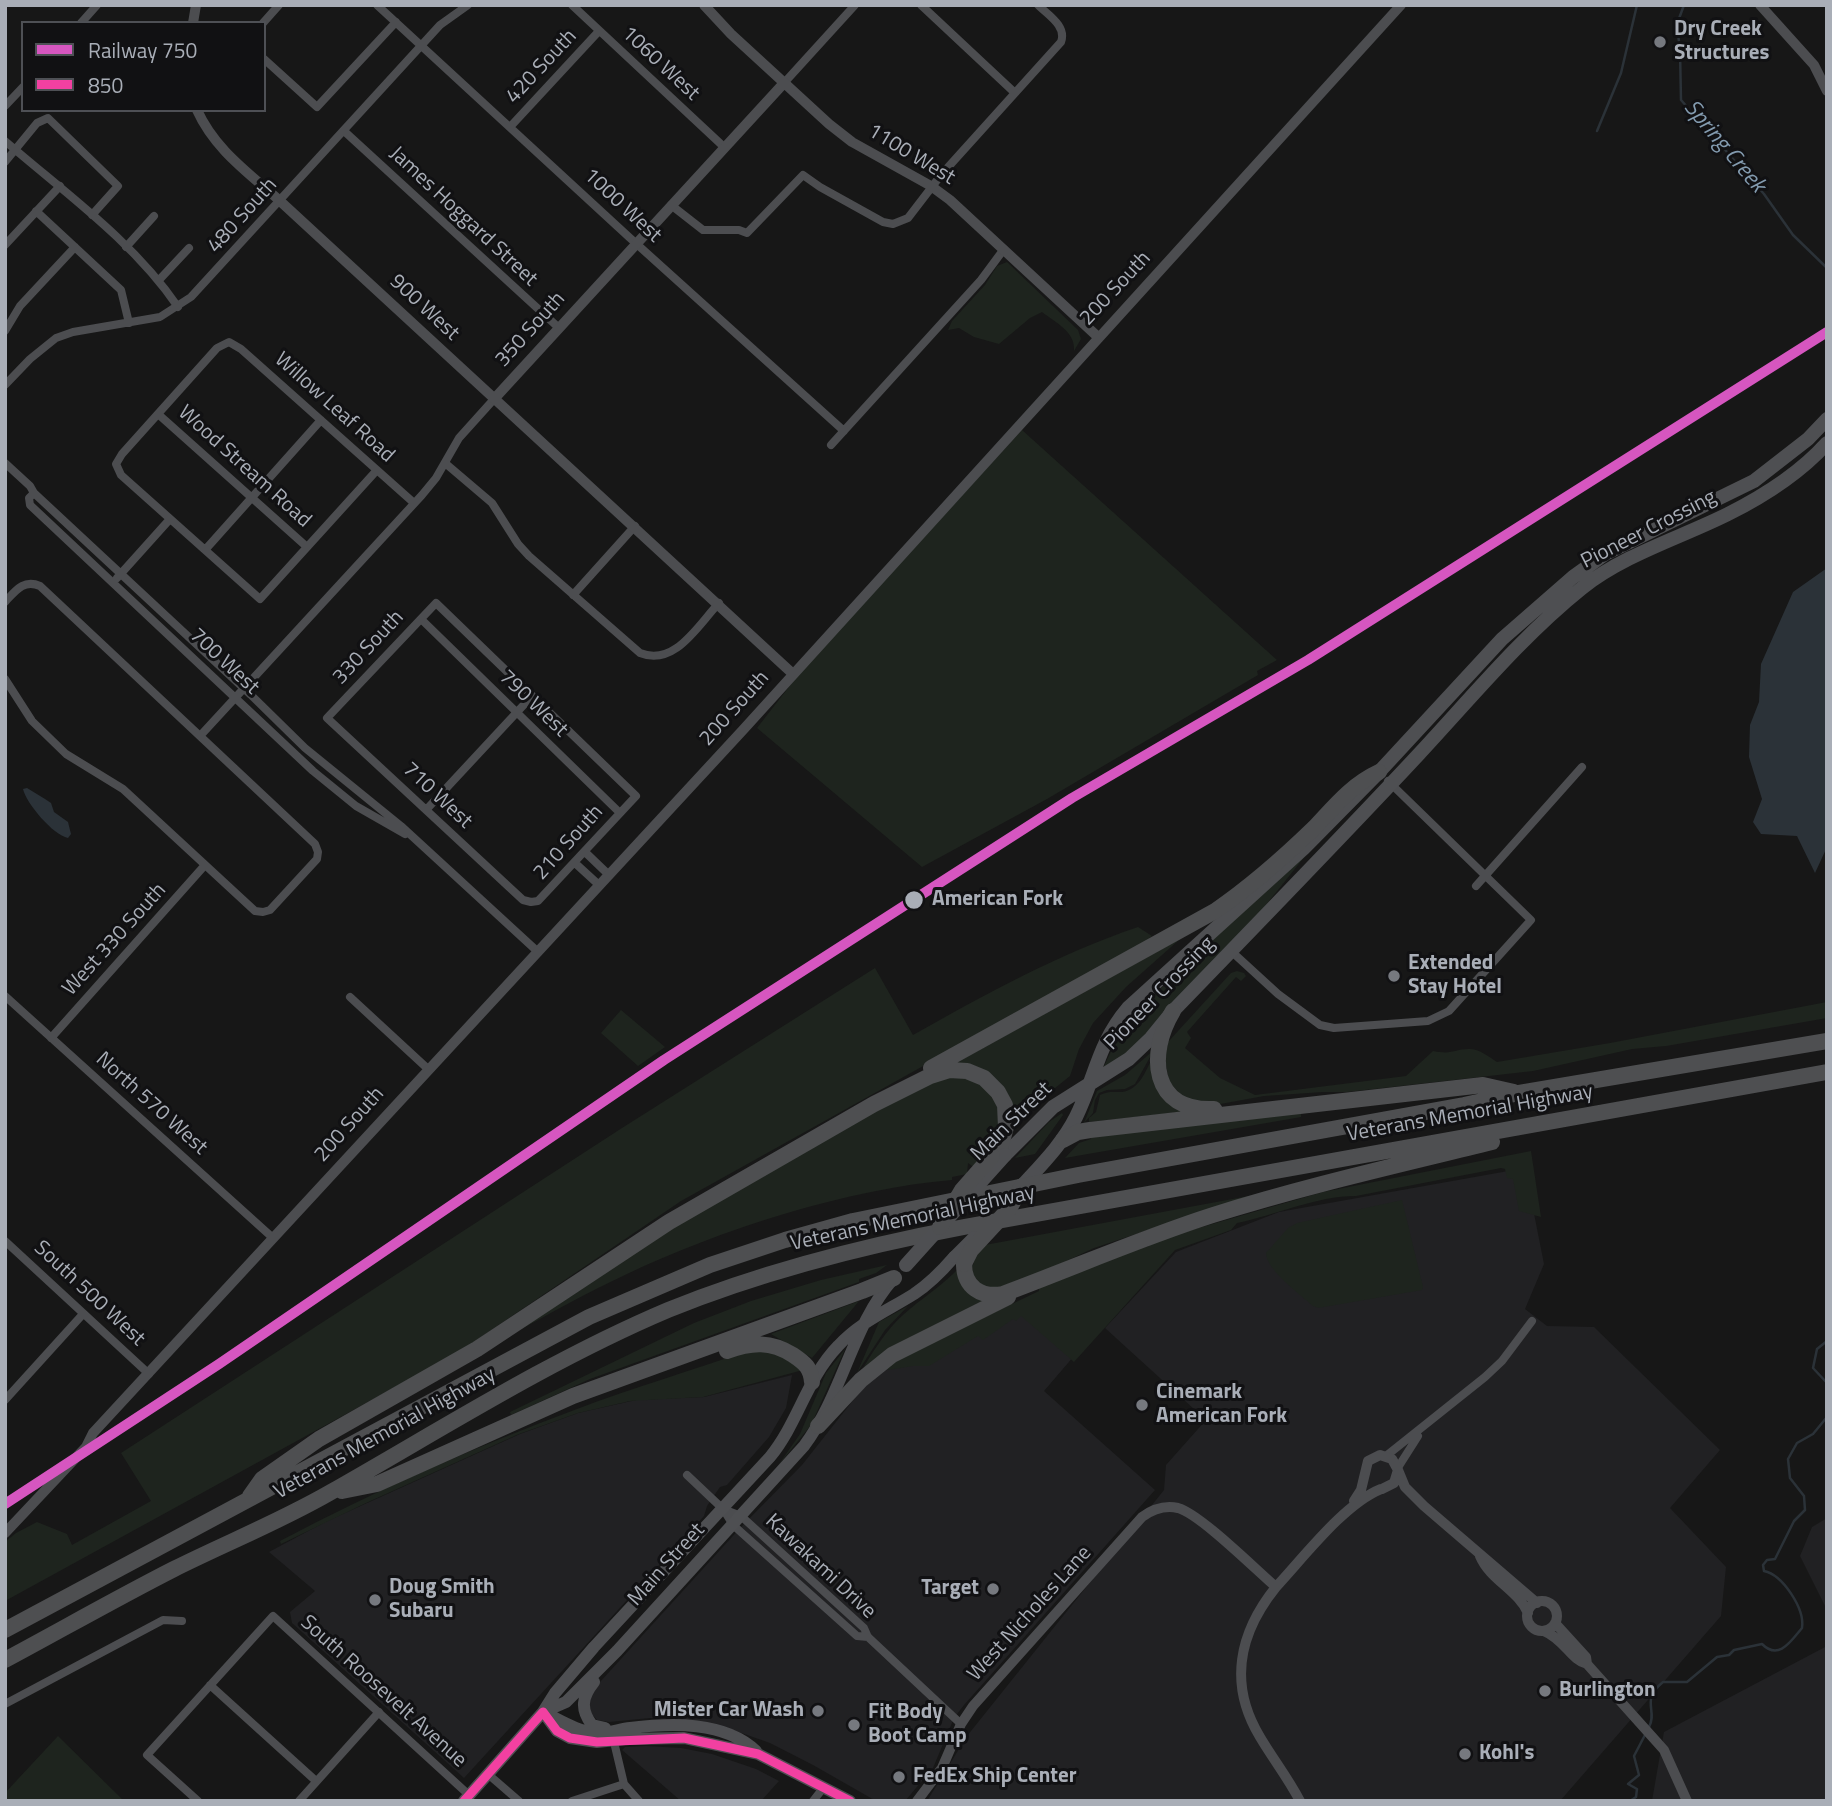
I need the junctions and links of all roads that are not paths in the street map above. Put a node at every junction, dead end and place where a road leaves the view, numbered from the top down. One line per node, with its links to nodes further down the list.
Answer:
1 (97, 5): 12 (street)
2 (279, 5): 13 (street)
3 (377, 5): 14 (street, 1000 West)
4 (468, 5): 16 (street, 480 South)
5 (572, 5): 15 (street, 1060 West)
6 (704, 5): 18 (street, 1100 West)
7 (855, 5): 18 (street, 350 South)
8 (921, 5): 21 (street)
9 (1038, 5): 21 (street)
10 (1401, 5): 48 (street, 200 South)
11 (1760, 5): 20 (street)
12 (83, 21)
13 (265, 21)
14 (396, 22): 16 (street, 1000 West); 17 (street)
15 (599, 31): 24 (street, 420 South); 27 (street, 1060 West)
16 (421, 46): 24 (street, 1000 West); 25 (street, 480 South)
17 (266, 61)
18 (784, 83): 27 (street, 350 South); 31 (street, 1100 West)
19 (21, 89): 22 (street)
20 (1827, 91)
21 (1015, 93): 31 (street)
22 (5, 106)
23 (198, 112): 32 (street, 900 West)
24 (510, 127): 37 (street, 1000 West)
25 (344, 131): 32 (street, 480 South); 46 (street, James Hoggard Street)
26 (5, 141): 28 (street)
27 (724, 147): 33 (street, 350 South)
28 (16, 150): 29 (street); 30 (street); 35 (street)
29 (5, 162)
30 (60, 186): 34 (street); 35 (street)
31 (931, 187): 33 (street); 42 (street, 1100 West)
32 (280, 201): 44 (street, 480 South); 50 (street, 900 West)
33 (671, 205): 37 (street, 350 South)
34 (36, 211): 38 (street); 39 (street)
35 (92, 215): 40 (street)
36 (154, 216): 40 (street)
37 (636, 243): 46 (street, 350 South); 54 (street, 1000 West)
38 (5, 245)
39 (75, 247): 45 (street); 47 (street)
40 (126, 247): 43 (street)
41 (189, 248): 43 (street)
42 (1004, 249): 48 (street, 1100 West); 54 (street)
43 (160, 279): 44 (street)
44 (178, 307): 45 (street, 480 South)
45 (129, 323): 49 (street, 480 South)
46 (559, 328): 50 (street, 350 South)
47 (5, 331)
48 (1098, 337): 74 (street, 200 South)
49 (5, 385)
50 (495, 398): 58 (street, 350 South); 64 (street, 900 West)
51 (158, 414): 53 (street, Willow Leaf Road); 61 (street, Wood Stream Road); 63 (street)
52 (1827, 419): 83 (highway, Pioneer Crossing)
53 (321, 420): 59 (street, Willow Leaf Road); 61 (street)
54 (844, 431): 56 (street)
55 (1827, 443): 84 (highway, Pioneer Crossing)
56 (831, 445)
57 (5, 463): 60 (street, 700 West)
58 (445, 463): 62 (street, 350 South); 69 (street)
59 (377, 470): 62 (street, Willow Leaf Road); 65 (street)
60 (34, 493): 67 (street, 700 West); 68 (street, 700 West)
61 (252, 498): 65 (street, Wood Stream Road); 66 (street)
62 (414, 503): 76 (street, 350 South)
63 (170, 519): 66 (street); 67 (street)
64 (635, 526): 69 (street); 72 (street, 900 West)
65 (307, 547): 66 (street)
66 (205, 550)
67 (120, 575): 68 (street); 76 (street, 700 West)
68 (113, 583): 78 (street, 700 West)
69 (573, 595): 72 (street)
70 (5, 602): 81 (street)
71 (436, 603): 73 (street, 330 South); 77 (street, 790 West)
72 (719, 603): 74 (street, 900 West)
73 (421, 619): 79 (street, 790 West); 80 (street, 330 South)
74 (793, 674): 92 (street, 200 South)
75 (5, 679): 91 (street)
76 (244, 689): 78 (street, 350 South); 88 (street, 700 West)
77 (533, 696): 79 (street); 85 (street, 790 West)
78 (236, 698): 81 (street, 350 South); 88 (street, 700 West)
79 (517, 713): 86 (street); 87 (street, 790 West)
80 (327, 718): 86 (street, 710 West)
81 (200, 736): 91 (street)
82 (1582, 767): 93 (street)
83 (1378, 772): 84 (street); 106 (highway, Pioneer Crossing); 108 (highway)
84 (1391, 784): 93 (street); 98 (highway, Pioneer Crossing)
85 (636, 796): 87 (street, 210 South)
86 (426, 810): 96 (street, 710 West)
87 (620, 813): 89 (street, 210 South)
88 (416, 840): 97 (street, 700 West)
89 (585, 852): 90 (street, 210 South); 92 (street)
90 (575, 863): 94 (street); 96 (street, 210 South)
91 (205, 865): 102 (street, West 330 South)
92 (609, 875): 94 (street, 200 South)
93 (1485, 876): 95 (street); 98 (street)
94 (599, 885): 97 (street, 200 South)
95 (1476, 886)
96 (523, 900)
97 (537, 951): 104 (street, 200 South)
98 (1231, 951): 101 (highway, Pioneer Crossing)
99 (5, 996): 102 (street, North 570 West)
100 (350, 997): 104 (street)
101 (1173, 1012): 106 (highway, Pioneer Crossing); 109 (highway)
102 (51, 1038): 115 (street, North 570 West)
103 (1827, 1041): 107 (highway, Veterans Memorial Highway)
104 (428, 1069): 115 (street, 200 South)
105 (1827, 1072): 110 (highway, Veterans Memorial Highway)
106 (1089, 1085): 111 (highway, Main Street); 112 (highway, Main Street)
107 (1519, 1093): 109 (highway); 136 (highway, Veterans Memorial Highway)
108 (874, 1104): 112 (highway); 136 (highway)
109 (1314, 1104): 111 (highway)
110 (1647, 1104): 118 (highway); 135 (highway, Veterans Memorial Highway)
111 (1063, 1140): 113 (highway, Main Street)
112 (999, 1156): 114 (highway, bridge)
113 (1022, 1186): 117 (highway, bridge)
114 (940, 1227): 119 (highway, Main Street, bridge)
115 (273, 1238): 123 (street, 200 South)
116 (5, 1241): 120 (street, South 500 West)
117 (959, 1261): 118 (highway); 121 (main road, Main Street)
118 (1046, 1277): 127 (highway)
119 (894, 1278): 121 (main road, Main Street); 124 (highway)
120 (83, 1314): 123 (street, South 500 West); 126 (street)
121 (866, 1321): 125 (main road, Main Street); 127 (main road, Main Street)
122 (1532, 1321): 128 (street)
123 (149, 1374): 129 (street, 200 South)
124 (614, 1381): 125 (highway); 135 (highway)
125 (812, 1382): 138 (main road, Main Street)
126 (5, 1400)
127 (818, 1426): 140 (main road, Main Street)
128 (1425, 1426): 130 (street); 131 (street)
129 (93, 1434): 141 (street, 200 South); 142 (street, 200 South)
130 (1386, 1456): 131 (street); 132 (street)
131 (1398, 1470): 134 (street); 137 (street)
132 (1365, 1474): 134 (street); 139 (street)
133 (687, 1475): 138 (street, Kawakami Drive)
134 (1382, 1489): 137 (street); 139 (street)
135 (329, 1493): 152 (highway, Veterans Memorial Highway)
136 (246, 1500): 149 (highway, Veterans Memorial Highway)
137 (1424, 1506): 143 (street)
138 (723, 1509): 140 (street, Kawakami Drive); 157 (main road, Main Street)
139 (1349, 1510): 144 (street)
140 (737, 1521): 151 (main road, Main Street); 158 (street, Kawakami Drive)
141 (5, 1524)
142 (5, 1533)
143 (1480, 1556): 145 (street); 146 (street)
144 (1276, 1587): 158 (street, West Nicholes Lane); 174 (street)
145 (1536, 1603): 146 (street); 148 (street)
146 (1528, 1614): 150 (street)
147 (182, 1621): 155 (street)
148 (1555, 1623): 150 (street); 153 (street)
149 (5, 1630)
150 (1544, 1631): 153 (street)
151 (617, 1651): 157 (main road, Main Street); 159 (main road)
152 (5, 1660)
153 (1587, 1664): 175 (street)
154 (210, 1685): 156 (street, South Roosevelt Avenue); 162 (street); 166 (street)
155 (5, 1704)
156 (379, 1712): 162 (street); 165 (street, South Roosevelt Avenue)
157 (543, 1712): 159 (main road); 161 (main road, Main Street)
158 (961, 1724): 173 (street, West Nicholes Lane)
159 (615, 1736): 160 (main road); 160 (main road); 163 (street)
160 (758, 1754): 164 (main road)
161 (489, 1774): 165 (main road, Main Street); 168 (street)
162 (316, 1782): 167 (street)
163 (624, 1784): 169 (street); 170 (street)
164 (824, 1787): 171 (street); 172 (main road)
165 (466, 1798)
166 (198, 1801)
167 (299, 1801)
168 (519, 1801)
169 (572, 1801)
170 (639, 1801)
171 (813, 1801)
172 (850, 1801)
173 (917, 1801)
174 (1300, 1801)
175 (1687, 1801)

